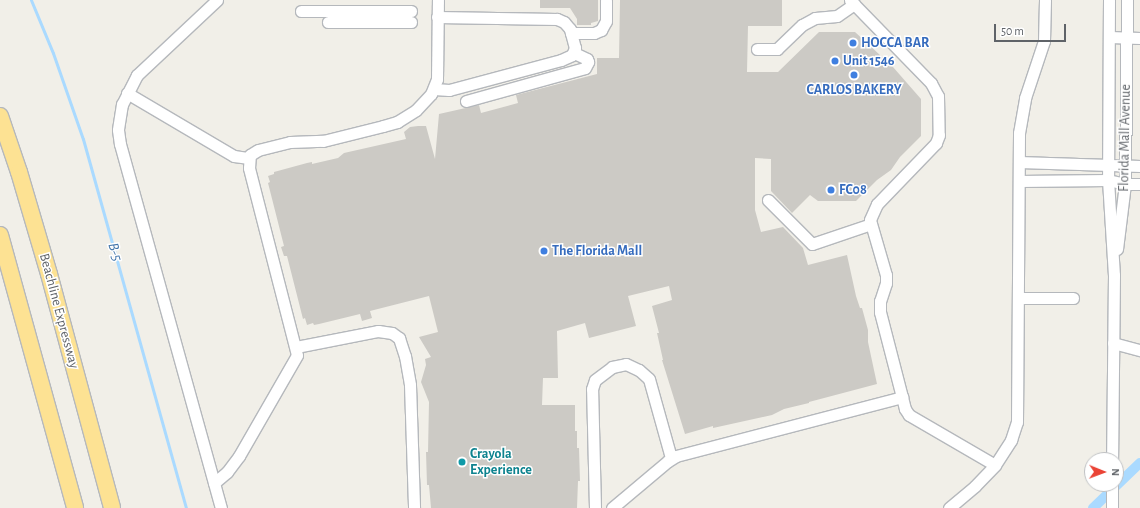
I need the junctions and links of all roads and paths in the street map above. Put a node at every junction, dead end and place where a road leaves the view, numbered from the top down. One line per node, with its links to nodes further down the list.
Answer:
1 (217, 0): 21 (street)
2 (438, 0): 10 (street)
3 (606, 0): 11 (street)
4 (1046, 0): 26 (street)
5 (1109, 0): 12 (street, Florida Mall Avenue)
6 (1127, 0): 13 (street, Florida Mall Avenue)
7 (852, 2): 15 (street); 35 (street)
8 (300, 11): 9 (street)
9 (411, 17)
10 (438, 17): 11 (street); 20 (street)
11 (571, 33): 16 (street)
12 (1109, 37): 13 (street); 27 (street, Florida Mall Avenue)
13 (1127, 38): 14 (street); 28 (street, Florida Mall Avenue)
14 (1140, 38)
15 (758, 49)
16 (574, 53): 17 (street); 18 (street)
17 (541, 66): 18 (street); 19 (street)
18 (545, 79): 22 (street)
19 (488, 80): 20 (street); 22 (street)
20 (434, 89): 25 (street)
21 (127, 93): 25 (street); 47 (street)
22 (492, 94): 23 (street)
23 (466, 100)
24 (0, 116): 50 (highway, Beachline Expressway)
25 (249, 158): 41 (street)
26 (1019, 162): 27 (street); 31 (street)
27 (1108, 164): 28 (street); 30 (street, Florida Mall Avenue)
28 (1126, 165): 29 (street); 32 (street, Florida Mall Avenue)
29 (1140, 166)
30 (1108, 180): 31 (street); 32 (street); 37 (street, Florida Mall Avenue)
31 (1019, 181): 38 (street)
32 (1125, 184): 33 (street); 37 (street, Florida Mall Avenue)
33 (1140, 184)
34 (768, 200): 35 (street)
35 (871, 224): 43 (street)
36 (0, 235): 49 (highway)
37 (1114, 275): 40 (street, Florida Mall Avenue)
38 (1018, 298): 39 (street); 46 (street)
39 (1073, 298)
40 (1113, 343): 42 (street); 44 (street, Florida Mall Avenue)
41 (296, 347): 47 (street); 52 (street)
42 (1140, 350)
43 (902, 397): 45 (street); 46 (street)
44 (1112, 452)
45 (671, 458): 53 (street); 54 (street)
46 (995, 465): 55 (street)
47 (214, 483): 51 (street)
48 (1112, 492): 56 (street)
49 (75, 508)
50 (112, 508)
51 (221, 508)
52 (414, 508)
53 (595, 508)
54 (612, 508)
55 (950, 508)
56 (1112, 508)

